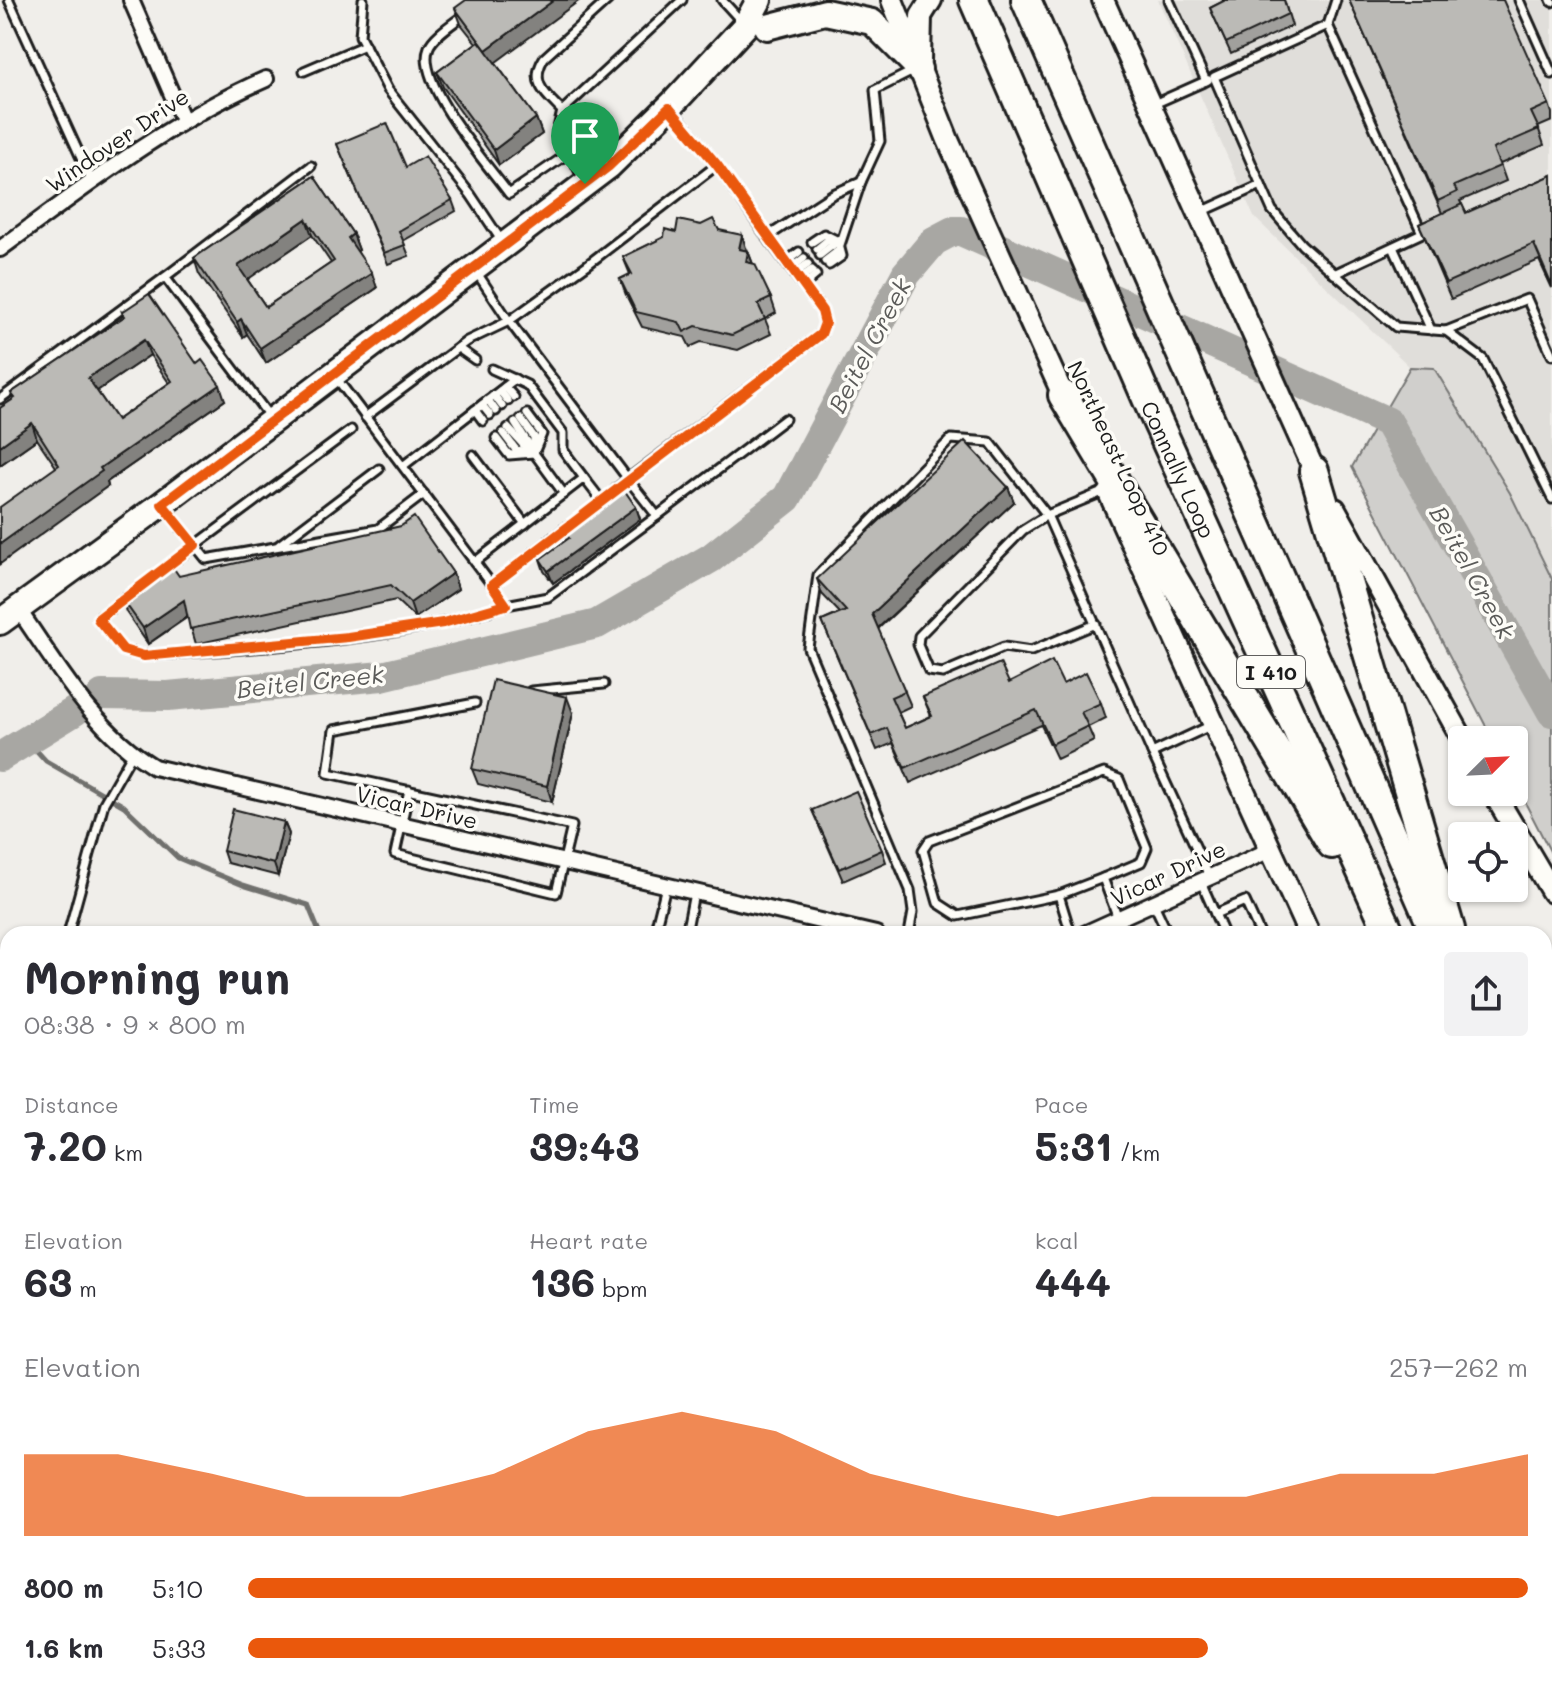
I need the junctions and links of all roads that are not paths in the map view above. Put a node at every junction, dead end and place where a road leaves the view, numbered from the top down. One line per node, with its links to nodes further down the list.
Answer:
1 (9, 0): 32 (lane)
2 (131, 0): 28 (street)
3 (363, 0): 19 (lane)
4 (608, 0): 27 (lane)
5 (682, 0): 27 (lane)
6 (722, 0): 17 (lane)
7 (817, 0): 17 (main road)
8 (892, 0): 20 (main road, Northeast Loop 410)
9 (931, 0): 20 (main road)
10 (974, 0): 128 (highway, Connally Loop / I 410)
11 (1103, 0): 25 (main road)
12 (1169, 0): 24 (lane)
13 (1336, 0): 18 (lane)
14 (1519, 0): 22 (lane)
15 (471, 9): 29 (lane)
16 (1030, 10): 129 (highway, I 410)
17 (756, 11): 20 (main road); 26 (main road)
18 (1328, 25): 24 (lane); 38 (lane)
19 (365, 45): 21 (lane); 41 (lane)
20 (919, 69): 33 (lane); 58 (main road, Northeast Loop 410)
21 (304, 71)
22 (1552, 74)
23 (266, 79): 28 (street, Windover Drive)
24 (1210, 79): 25 (lane); 35 (lane)
25 (1149, 106): 36 (main road)
26 (669, 108): 30 (lane); 34 (main road)
27 (562, 111): 29 (lane)
28 (183, 120): 32 (street, Windover Drive)
29 (569, 153): 34 (lane)
30 (717, 165): 39 (lane); 49 (lane)
31 (311, 166): 48 (lane)
32 (92, 182): 43 (street, Windover Drive)
33 (861, 182): 39 (lane); 40 (lane)
34 (585, 184): 41 (main road)
35 (1261, 185): 36 (lane); 47 (lane)
36 (1197, 214): 73 (main road)
37 (1436, 227): 38 (lane)
38 (1422, 233): 42 (lane)
39 (767, 237): 46 (lane)
40 (838, 241): 44 (lane); 44 (lane); 44 (lane)
41 (504, 245): 45 (main road)
42 (1393, 247): 47 (lane); 50 (lane)
43 (0, 249)
44 (821, 254)
45 (474, 268): 49 (lane); 56 (main road)
46 (795, 273): 46 (lane); 75 (lane)
47 (1334, 274): 50 (lane)
48 (165, 277): 60 (lane); 64 (lane)
49 (509, 321): 52 (lane); 75 (lane)
50 (1431, 330): 51 (lane)
51 (1446, 331): 53 (lane); 79 (lane)
52 (458, 348): 54 (lane); 62 (lane)
53 (1552, 355)
54 (475, 360)
55 (492, 369): 57 (lane)
56 (334, 374): 62 (lane); 64 (main road)
57 (515, 379): 59 (lane); 74 (lane)
58 (1063, 395): 76 (main road, Northeast Loop 410); 127 (highway)
59 (491, 398): 61 (lane); 61 (lane); 61 (lane); 66 (lane)
60 (0, 399)
61 (499, 409)
62 (365, 417): 71 (lane)
63 (785, 419): 84 (lane)
64 (272, 421): 81 (main road)
65 (512, 426): 69 (lane); 69 (lane); 69 (lane)
66 (452, 428): 68 (lane); 71 (lane)
67 (351, 430): 87 (lane)
68 (460, 438)
69 (534, 453): 78 (lane)
70 (473, 455): 86 (lane)
71 (403, 466): 77 (lane)
72 (379, 469): 88 (lane)
73 (1314, 471): 100 (main road); 130 (highway)
74 (584, 478): 78 (lane); 80 (lane)
75 (628, 479): 80 (lane); 84 (lane)
76 (1107, 490): 83 (lane); 99 (main road, Northeast Loop 410)
77 (424, 494): 88 (lane); 89 (lane)
78 (564, 494): 86 (lane)
79 (1552, 499)
80 (601, 500): 82 (lane)
81 (162, 504): 87 (lane); 94 (main road)
82 (589, 510)
83 (1047, 515): 95 (lane); 95 (lane); 120 (lane)
84 (657, 516): 93 (lane)
85 (577, 519): 91 (lane)
86 (525, 524): 89 (lane)
87 (195, 545): 88 (lane); 90 (lane)
88 (279, 546)
89 (475, 562): 91 (lane)
90 (158, 573)
91 (492, 585): 93 (lane)
92 (134, 592): 93 (lane)
93 (506, 605)
94 (9, 615): 102 (street, Vicar Drive)
95 (1096, 624): 101 (lane)
96 (604, 684): 97 (lane)
97 (522, 692)
98 (475, 703): 103 (lane)
99 (1214, 724): 101 (lane); 106 (main road, Northeast Loop 410)
100 (1455, 726)
101 (1152, 753): 109 (lane)
102 (132, 754): 105 (street, Vicar Drive); 116 (lane)
103 (409, 790): 105 (lane); 107 (lane)
104 (1501, 806): 111 (main road)
105 (402, 826): 107 (street, Vicar Drive); 107 (lane)
106 (1270, 850): 109 (street, Vicar Drive); 126 (main road, Northeast Loop 410)
107 (563, 863): 110 (street, Vicar Drive)
108 (1103, 878): 113 (lane); 113 (lane); 122 (lane)
109 (1205, 880): 114 (street, Vicar Drive); 115 (lane)
110 (666, 886): 112 (street, Vicar Drive); 117 (lane)
111 (1552, 892)
112 (694, 893): 118 (lane); 119 (street, Vicar Drive)
113 (1059, 895): 121 (lane)
114 (1154, 904): 122 (street, Vicar Drive); 123 (lane)
115 (1215, 914): 124 (lane); 125 (lane)
116 (70, 926)
117 (656, 926)
118 (688, 926)
119 (840, 926)
120 (910, 926)
121 (1069, 926)
122 (1113, 926)
123 (1164, 926)
124 (1220, 926)
125 (1256, 926)
126 (1305, 926)
127 (1383, 926)
128 (1384, 926)
129 (1432, 926)
130 (1450, 926)

